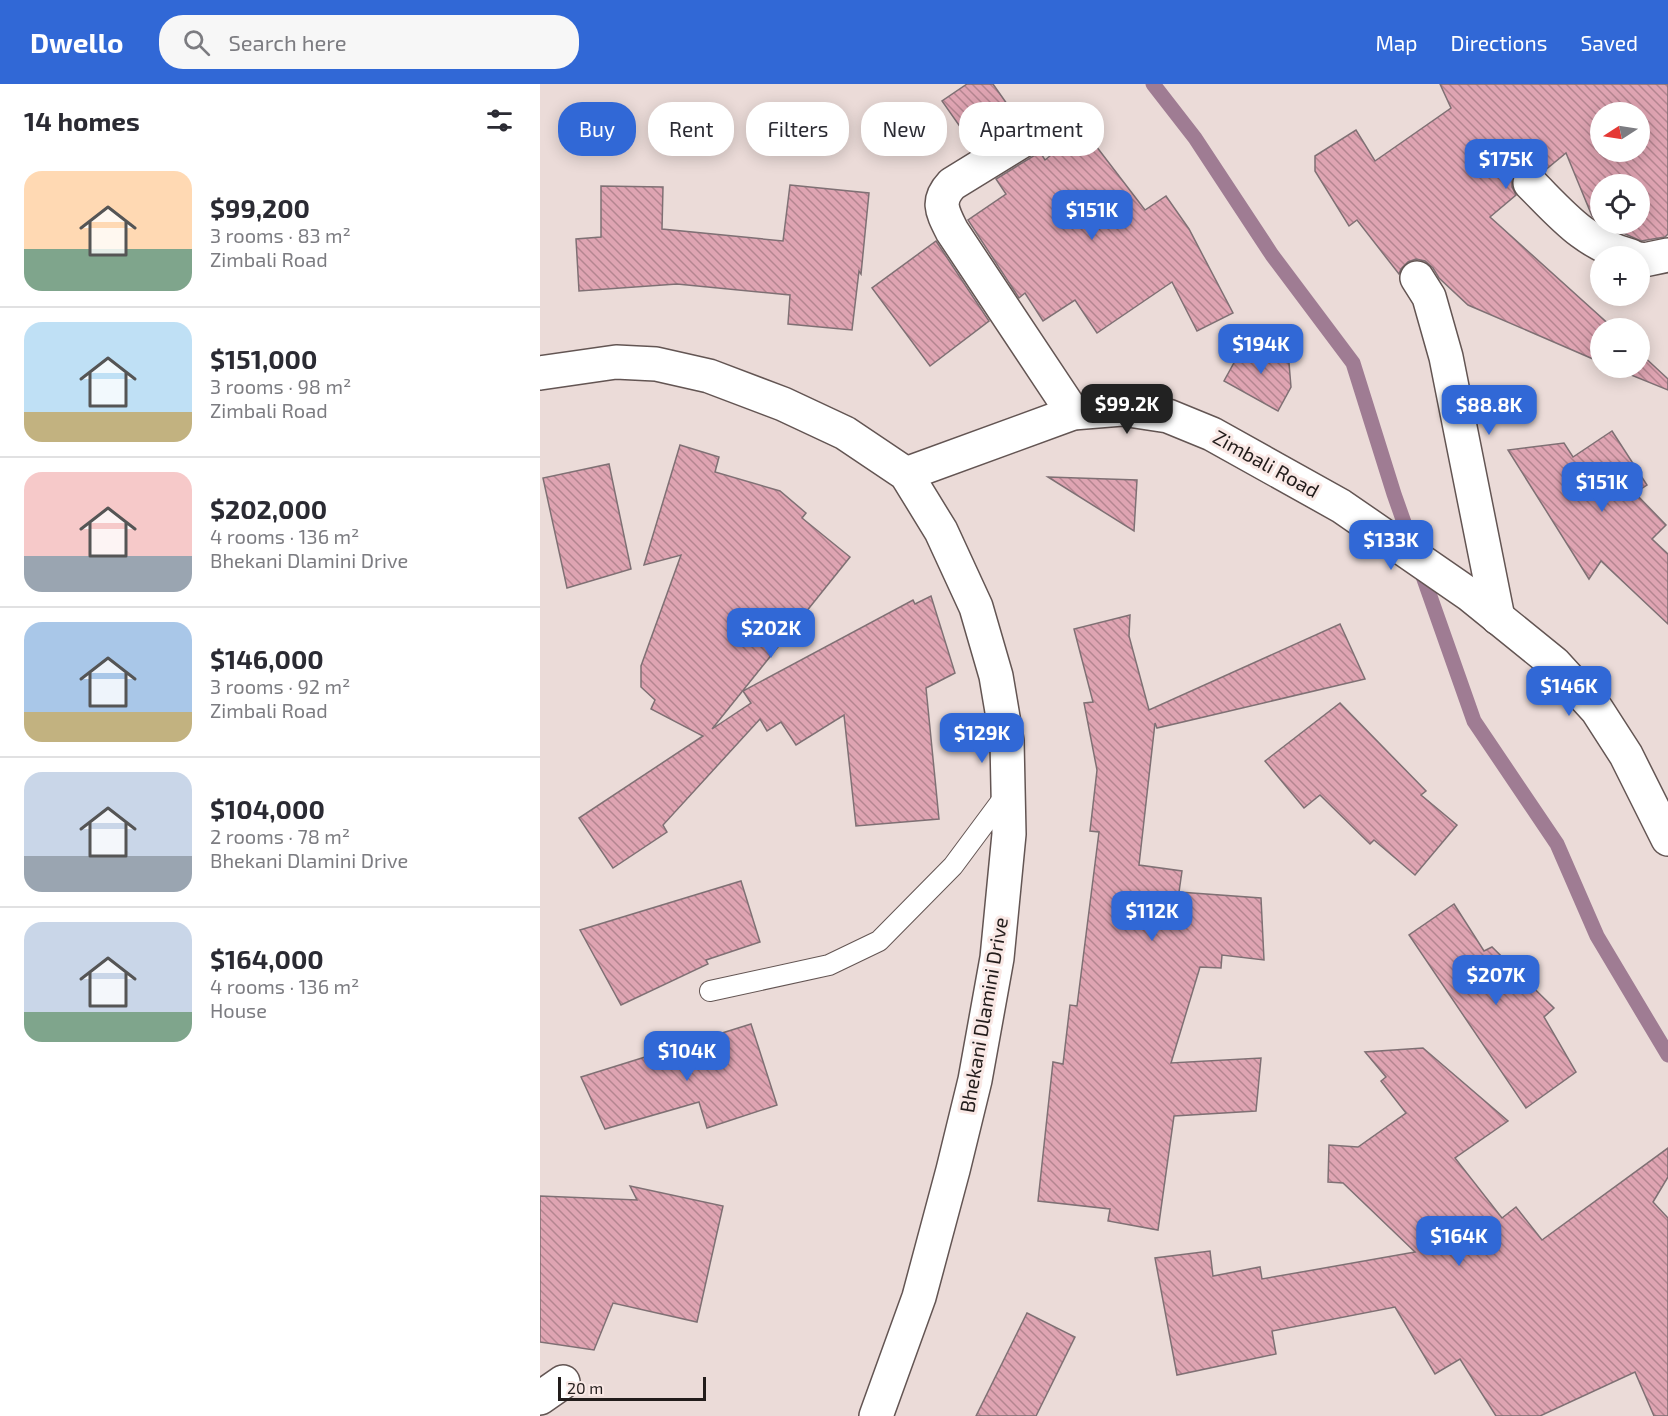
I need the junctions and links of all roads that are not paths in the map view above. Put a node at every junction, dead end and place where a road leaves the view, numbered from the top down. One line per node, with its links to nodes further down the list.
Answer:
1 (998, 156): 8 (street)
2 (1530, 183): 3 (street)
3 (1604, 246)
4 (1668, 255): 5 (street)
5 (1650, 259)
6 (1417, 278): 10 (street)
7 (540, 373): 9 (street, Bhekani Dlamini Drive)
8 (1073, 412): 9 (street, Zimbali Road); 10 (street, Zimbali Road)
9 (906, 474): 11 (street, Bhekani Dlamini Drive)
10 (1498, 618): 12 (street, Zimbali Road)
11 (1008, 792): 13 (lane); 14 (street, Bhekani Dlamini Drive)
12 (1668, 839)
13 (710, 991)
14 (876, 1416)

